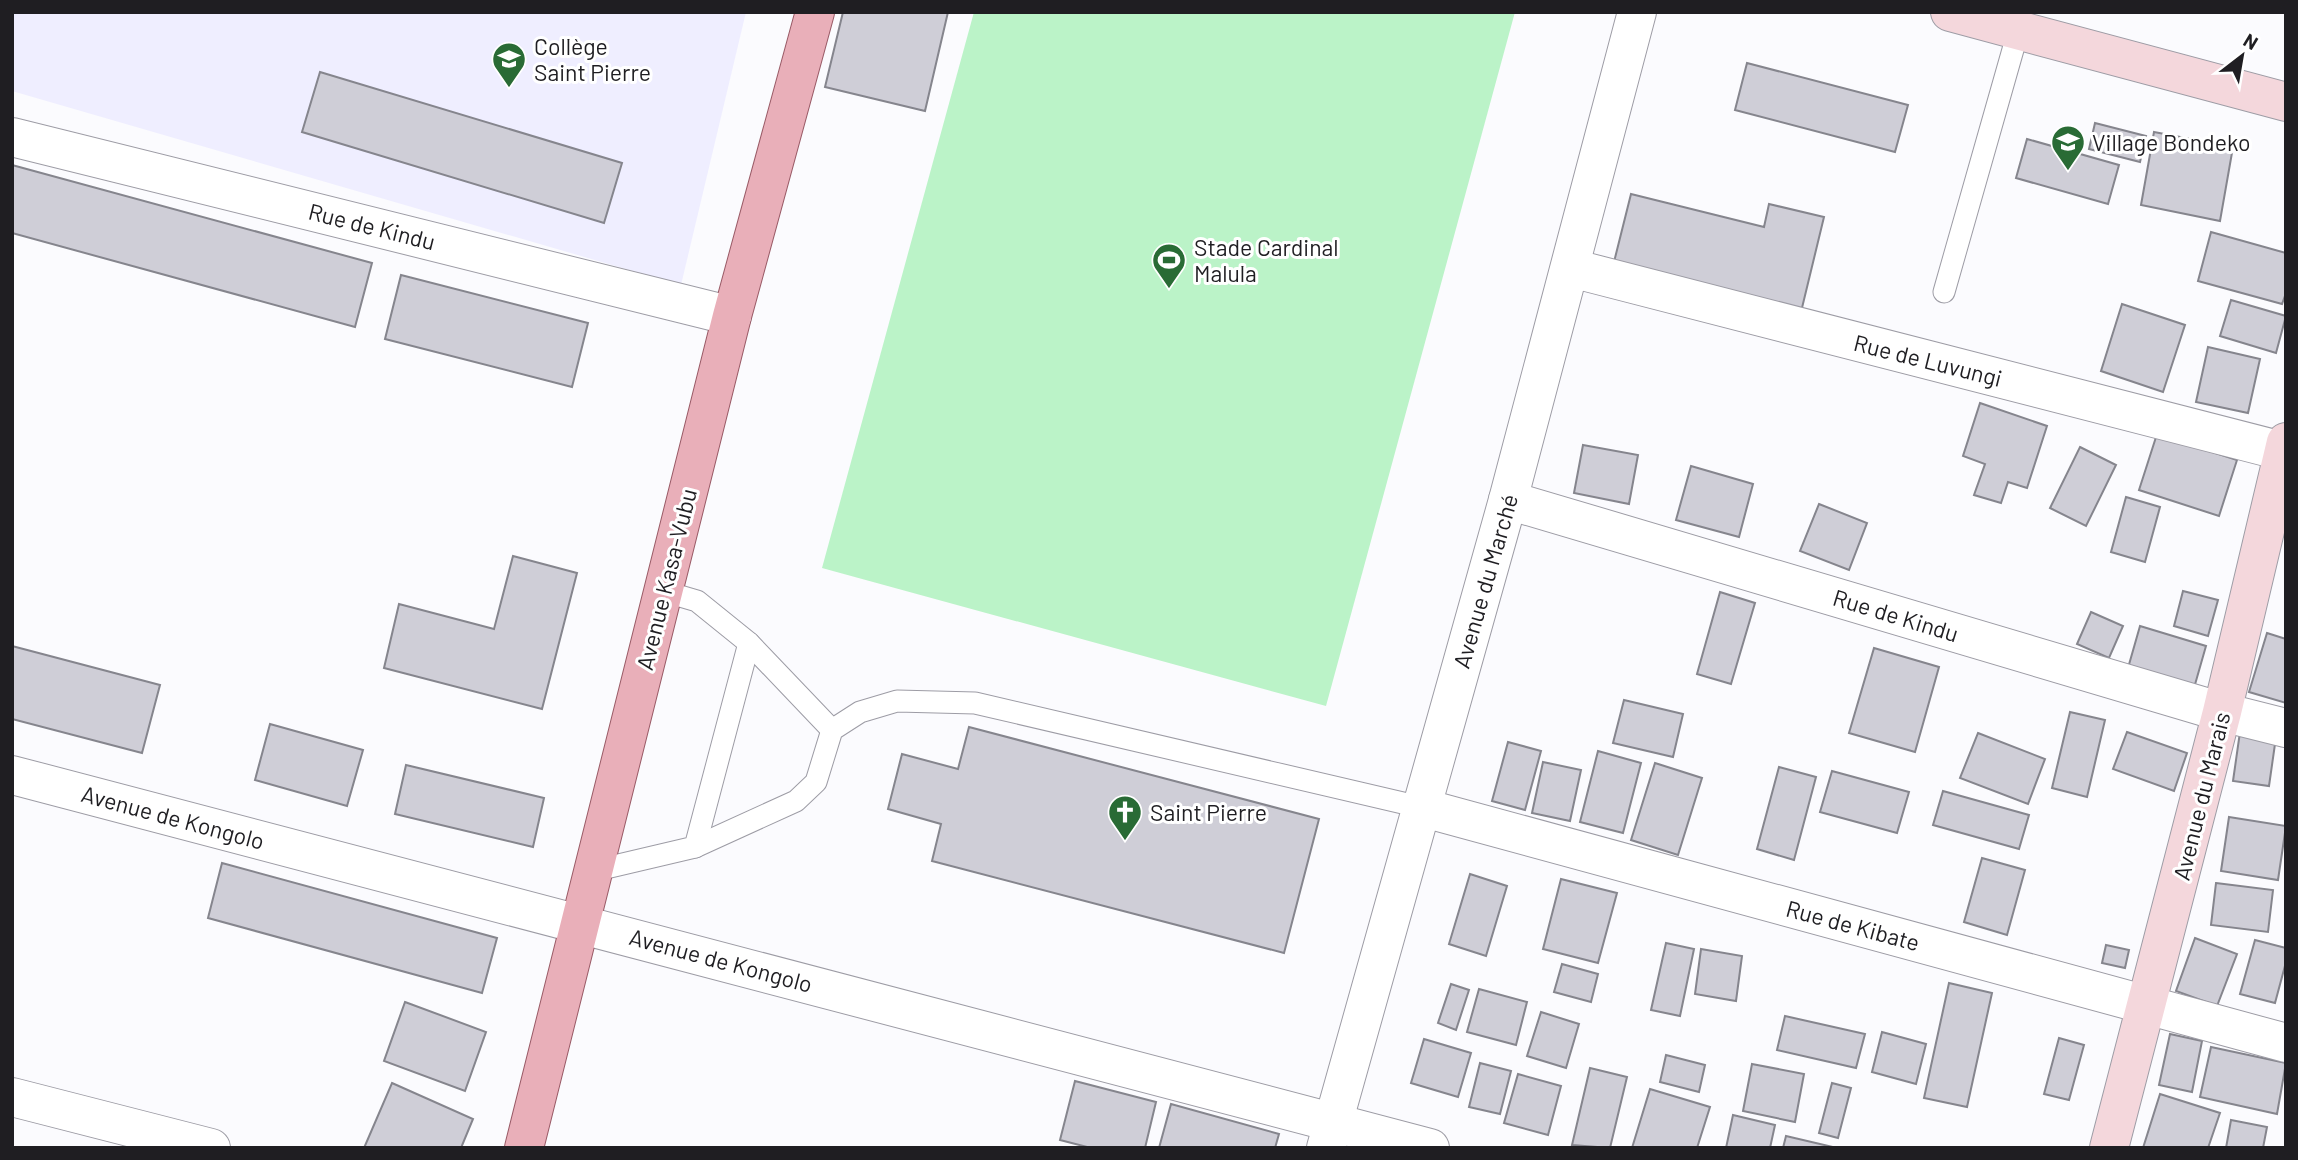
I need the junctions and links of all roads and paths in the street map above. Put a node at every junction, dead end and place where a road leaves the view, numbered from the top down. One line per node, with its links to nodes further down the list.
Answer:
1 (815, 12): 9 (main road, Avenue Kasa-Vubu)
2 (1637, 12): 7 (street, Avenue du Marché)
3 (1950, 12): 4 (street)
4 (2018, 32): 5 (street); 8 (lane)
5 (2286, 102)
6 (12, 137): 9 (street, Rue de Kindu)
7 (1570, 268): 10 (street, Rue de Luvungi); 11 (street, Avenue du Marché)
8 (1944, 292)
9 (732, 316): 12 (main road, Avenue Kasa-Vubu)
10 (2285, 448): 14 (street, Avenue du Marais)
11 (1508, 500): 14 (street, Rue de Kindu); 18 (street, Avenue du Marché)
12 (663, 591): 13 (lane); 20 (main road, Avenue Kasa-Vubu)
13 (749, 643): 16 (lane); 19 (lane)
14 (2222, 712): 15 (street, Rue de Kindu); 22 (street, Avenue du Marais)
15 (2286, 728)
16 (832, 730): 18 (lane); 19 (lane)
17 (12, 775): 21 (street, Avenue de Kongolo)
18 (1420, 807): 22 (street, Rue de Kibate); 25 (street, Avenue du Marché)
19 (695, 847): 20 (lane)
20 (593, 871): 21 (main road, Avenue Kasa-Vubu)
21 (580, 923): 25 (street, Avenue de Kongolo); 27 (main road, Avenue Kasa-Vubu)
22 (2147, 1006): 23 (street, Rue de Kibate); 29 (street, Avenue du Marais)
23 (2286, 1043)
24 (12, 1097): 26 (street)
25 (1329, 1134): 28 (street, Avenue de Kongolo)
26 (211, 1148)
27 (524, 1148)
28 (1430, 1148)
29 (2109, 1148)

